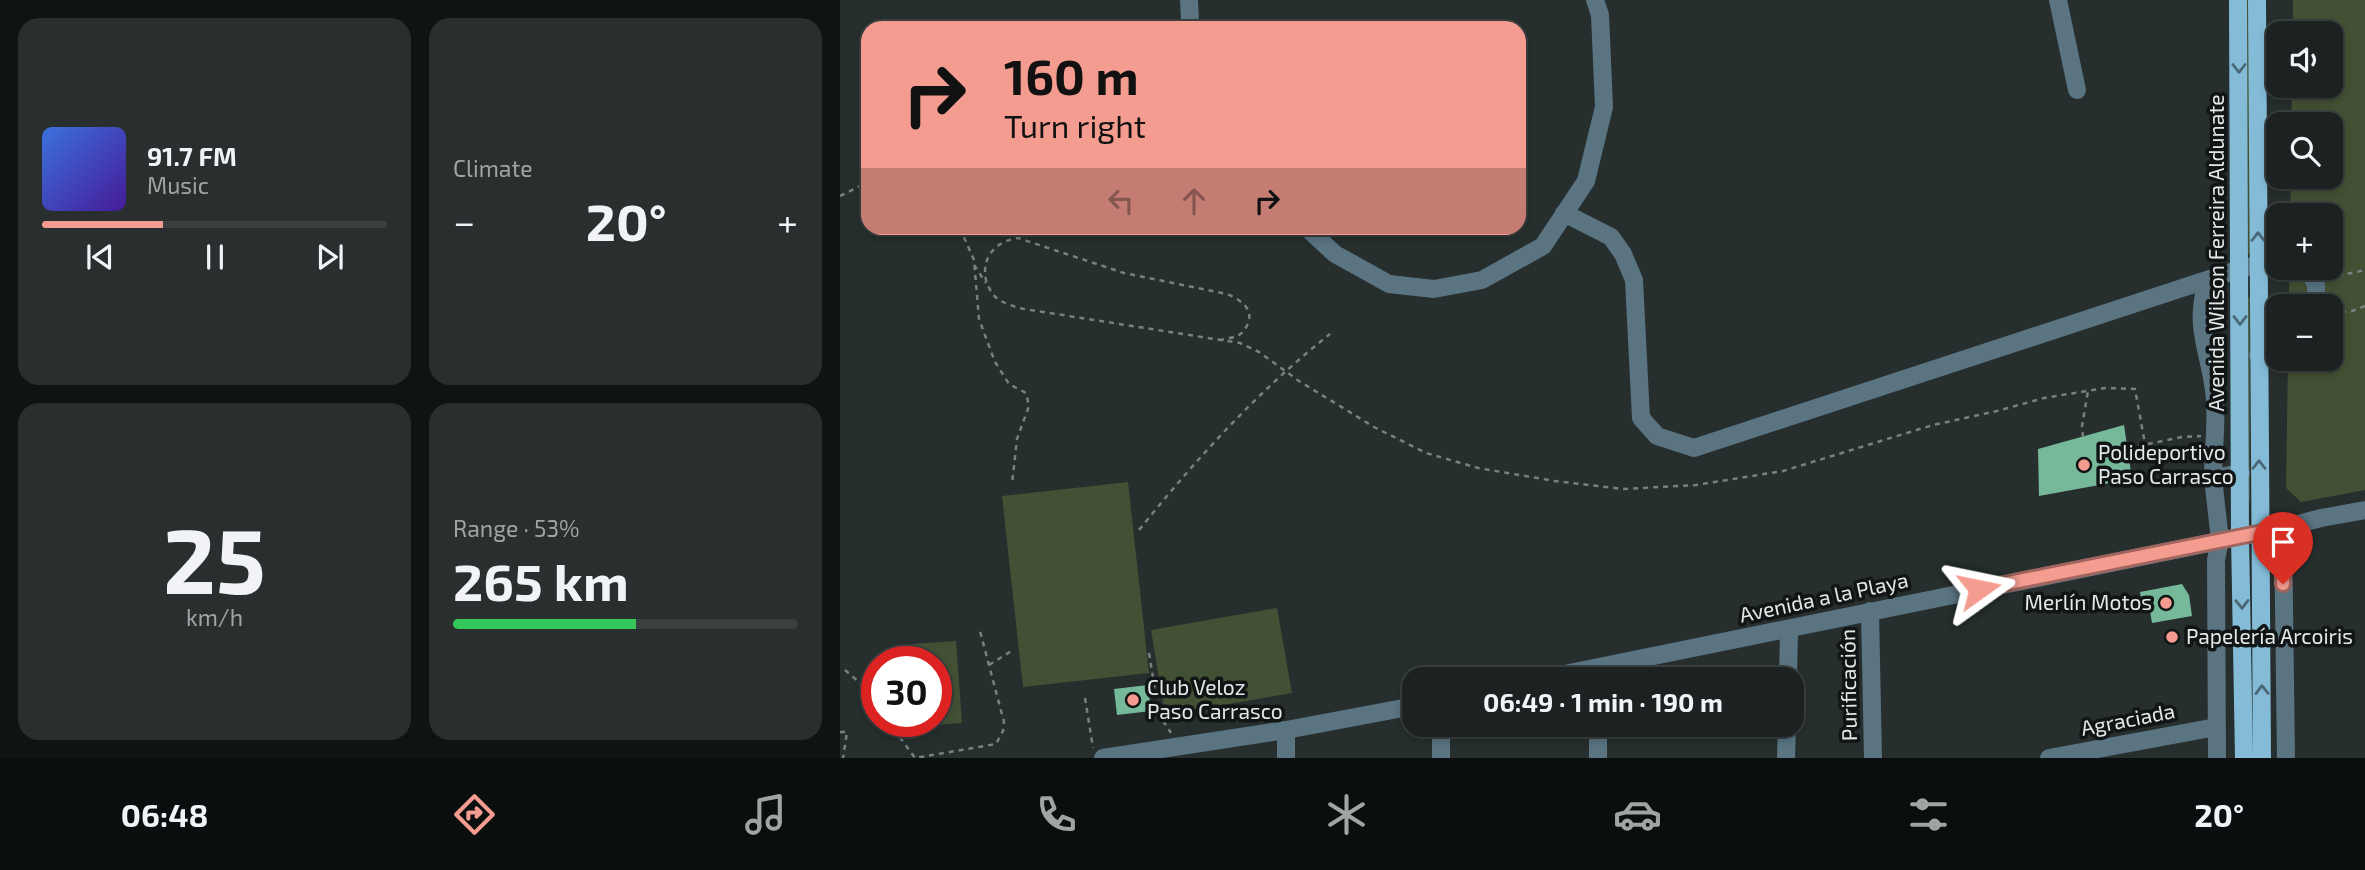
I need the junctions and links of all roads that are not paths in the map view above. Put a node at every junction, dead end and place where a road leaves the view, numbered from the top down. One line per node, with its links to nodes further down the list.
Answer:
1 (1189, 0): 6 (street)
2 (1595, 0): 8 (street)
3 (2058, 0): 7 (street)
4 (2238, 0): 12 (main road, Avenida Wilson Ferreira Aldunate, one-way to 12)
5 (2257, 0): 11 (main road, Avenida Wilson Ferreira Aldunate, one-way to 5)
6 (1190, 21)
7 (2077, 90)
8 (1564, 213): 9 (street); 13 (street)
9 (1315, 235)
10 (2266, 263): 11 (street)
11 (2258, 265): 12 (street); 15 (main road, Avenida Wilson Ferreira Aldunate)
12 (2239, 269): 13 (street); 16 (main road, Avenida Wilson Ferreira Aldunate, one-way to 16)
13 (2207, 281): 17 (street)
14 (2266, 351): 15 (street)
15 (2258, 355): 20 (main road, Avenida Wilson Ferreira Aldunate, one-way to 15)
16 (2241, 473): 17 (street); 21 (main road, Avenida Wilson Ferreira Aldunate)
17 (2213, 478): 22 (street)
18 (2365, 510): 19 (street, Avenida a la Playa)
19 (2283, 528): 20 (street, Avenida a la Playa); 44 (street)
20 (2259, 533): 21 (street, Avenida a la Playa); 43 (main road, Avenida Wilson Ferreira Aldunate, one-way to 20)
21 (2240, 536): 22 (street, Avenida a la Playa); 42 (main road, Avenida Wilson Ferreira Aldunate, one-way to 42)
22 (2220, 540): 23 (street, Avenida a la Playa); 28 (street)
23 (1870, 611): 24 (street, Avenida a la Playa); 39 (street, Purificación)
24 (1789, 630): 25 (street, Avenida a la Playa); 26 (street)
25 (1624, 667)
26 (1788, 667)
27 (1402, 708): 29 (street)
28 (2216, 727): 40 (street, Agraciada); 41 (street)
29 (1286, 730): 33 (street); 35 (street)
30 (1441, 737): 36 (street)
31 (1598, 737): 37 (street)
32 (1787, 737): 38 (street)
33 (1142, 754): 34 (street)
34 (1103, 758)
35 (1286, 758)
36 (1441, 758)
37 (1598, 758)
38 (1786, 758)
39 (1873, 758)
40 (2049, 758)
41 (2217, 758)
42 (2244, 758)
43 (2262, 758)
44 (2286, 758)

